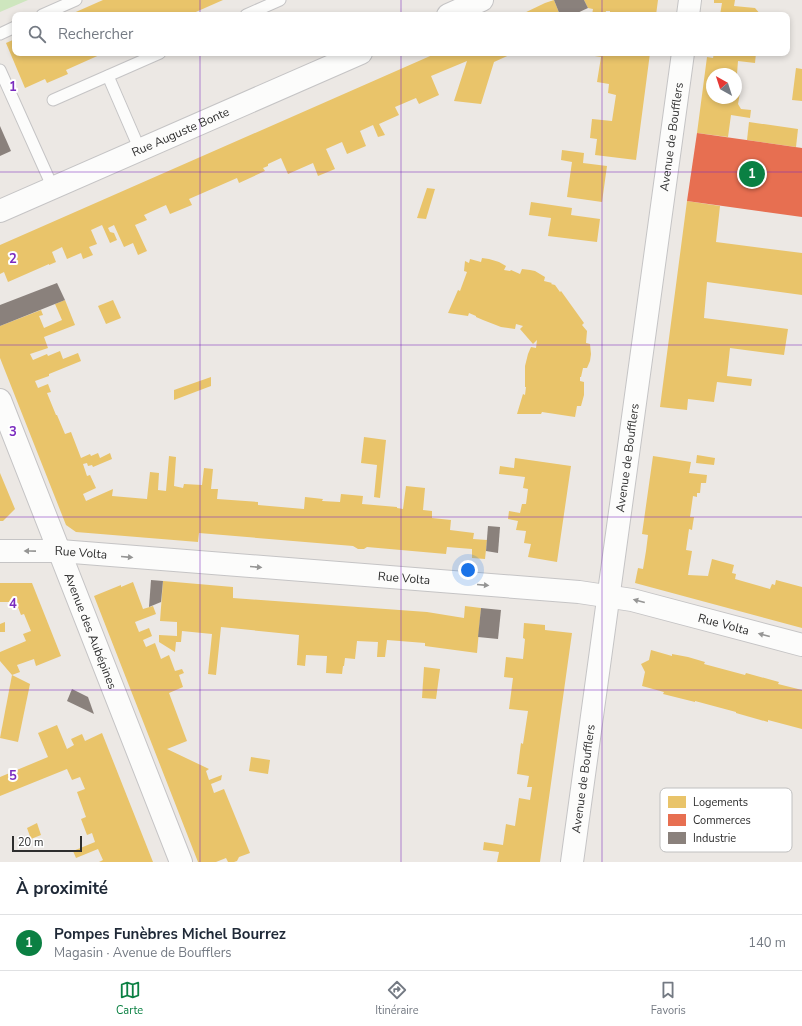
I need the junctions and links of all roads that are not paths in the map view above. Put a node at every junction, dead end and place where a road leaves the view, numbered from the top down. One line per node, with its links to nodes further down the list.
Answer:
1 (76, 0): 5 (lane)
2 (280, 0): 6 (lane)
3 (482, 0): 7 (street)
4 (690, 0): 8 (street)
5 (49, 12)
6 (253, 12)
7 (455, 12)
8 (688, 12)
9 (12, 28): 10 (lane)
10 (0, 34)
11 (153, 56): 15 (lane)
12 (354, 56): 17 (street, Rue Auguste Bonte)
13 (683, 56): 23 (street, Avenue de Boufflers)
14 (0, 70): 18 (lane)
15 (108, 76): 16 (lane); 17 (lane)
16 (53, 100)
17 (140, 150): 18 (street, Rue Auguste Bonte)
18 (53, 188): 19 (street, Rue Auguste Bonte)
19 (0, 211)
20 (0, 400): 22 (street, Avenue des Aubépines)
21 (0, 551): 22 (street, Rue Volta, one-way to 21)
22 (60, 551): 23 (street, Rue Volta, one-way to 23); 25 (street, Avenue des Aubépines)
23 (608, 597): 24 (street, Rue Volta, one-way to 23); 26 (street, Avenue de Boufflers)
24 (802, 645)
25 (181, 862)
26 (572, 862)

